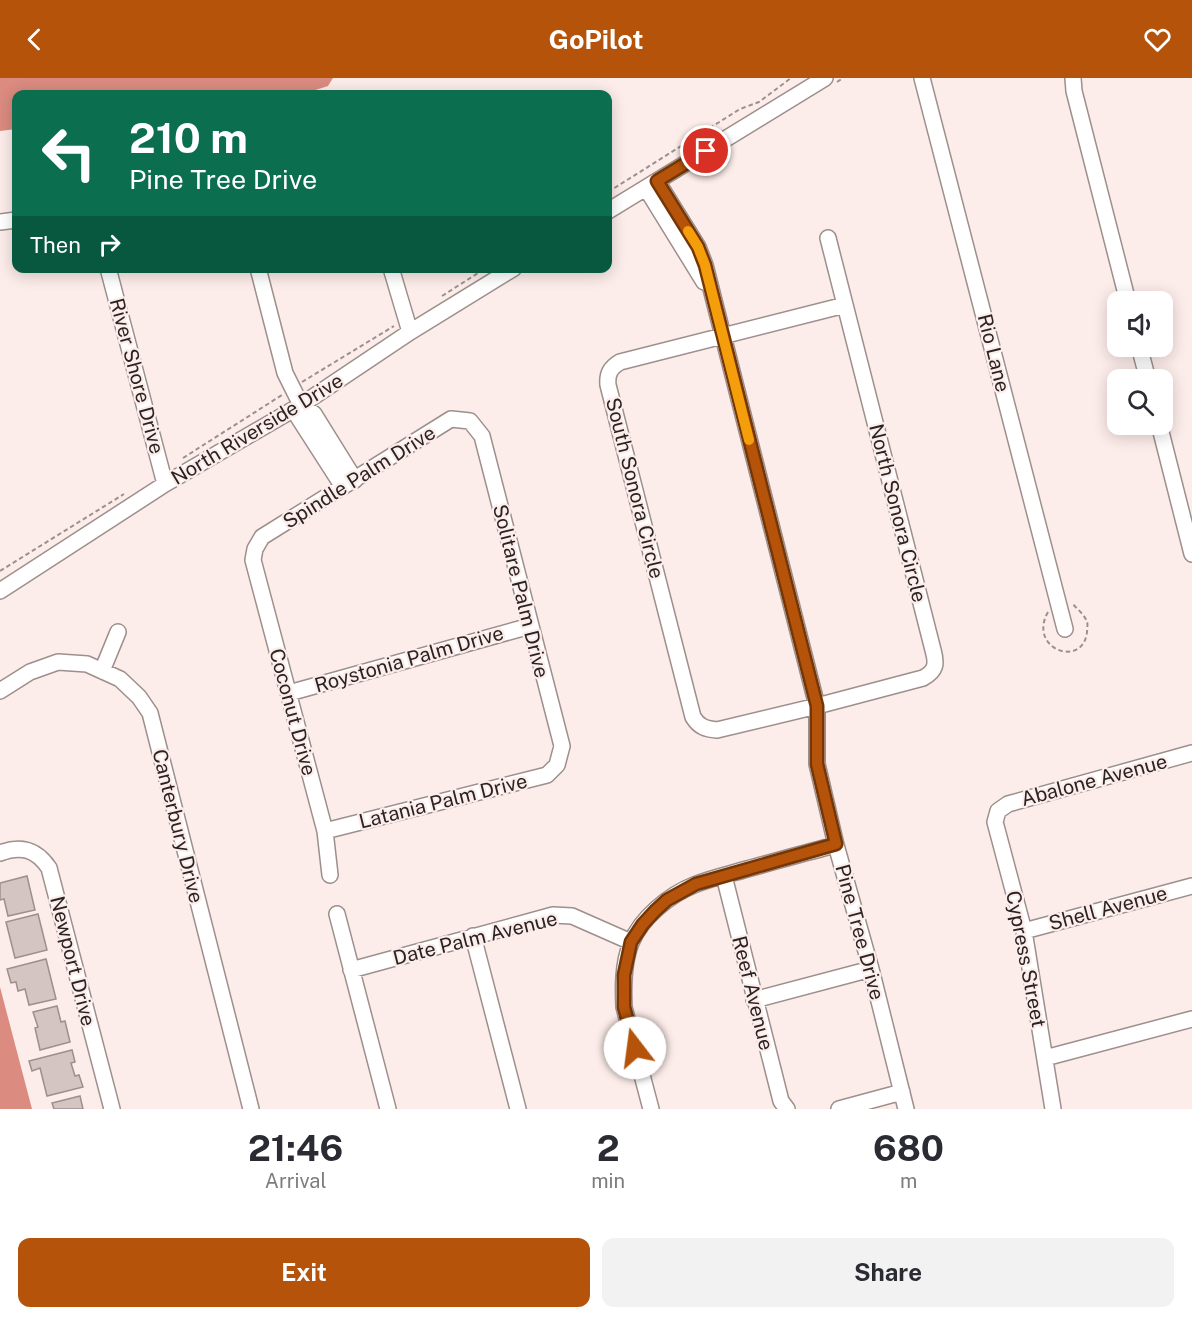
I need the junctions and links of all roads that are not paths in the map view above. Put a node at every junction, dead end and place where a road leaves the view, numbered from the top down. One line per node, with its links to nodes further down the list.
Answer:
1 (825, 78): 4 (street)
2 (922, 78): 24 (street, Rio Lane)
3 (1073, 78): 11 (street)
4 (652, 185): 5 (street); 14 (street, Pine Tree Drive)
5 (612, 209)
6 (828, 238): 12 (street, North Sonora Circle)
7 (109, 273): 19 (street, River Shore Drive)
8 (259, 273): 15 (street)
9 (392, 273): 13 (street)
10 (505, 273): 13 (street, North Riverside Drive)
11 (1125, 291)
12 (845, 305): 14 (street, South Sonora Circle); 29 (street, North Sonora Circle)
13 (408, 326): 15 (street, North Riverside Drive)
14 (723, 335): 29 (street, Pine Tree Drive); 29 (street, South Sonora Circle)
15 (301, 405): 18 (street); 19 (street, North Riverside Drive)
16 (470, 421): 18 (street, Spindle Palm Drive); 23 (street, Solitare Palm Drive)
17 (1162, 435): 21 (street)
18 (349, 483): 20 (street, Spindle Palm Drive)
19 (165, 484): 22 (street, North Riverside Drive)
20 (255, 549): 28 (street, Coconut Drive)
21 (1192, 554)
22 (0, 591)
23 (530, 626): 28 (street, Roystonia Palm Drive); 31 (street, Solitare Palm Drive)
24 (1065, 629)
25 (118, 632): 26 (street)
26 (102, 671): 27 (street, Canterbury Drive); 50 (street, Canterbury Drive)
27 (0, 691)
28 (289, 693): 33 (street, Coconut Drive)
29 (817, 706): 34 (street, Pine Tree Drive)
30 (1192, 753): 32 (street, Abalone Avenue)
31 (557, 765): 33 (street, Latania Palm Drive)
32 (998, 810): 40 (street, Cypress Street)
33 (325, 831): 36 (street, Coconut Drive)
34 (836, 844): 37 (street); 43 (street, Pine Tree Drive)
35 (0, 853): 49 (street, Newport Drive)
36 (330, 875)
37 (724, 876): 42 (street); 45 (street, Reef Avenue)
38 (1192, 886): 40 (street, Shell Avenue)
39 (337, 914): 44 (street)
40 (1024, 930): 47 (street, Cypress Street)
41 (473, 936): 42 (street, Date Palm Avenue); 44 (street, Date Palm Avenue); 52 (street)
42 (631, 942): 53 (street)
43 (871, 969): 45 (street); 48 (street, Pine Tree Drive)
44 (351, 970): 51 (street)
45 (754, 1000): 54 (street, Reef Avenue)
46 (1192, 1018): 47 (street)
47 (1045, 1058): 57 (street, Cypress Street)
48 (902, 1092): 55 (street); 56 (street, Pine Tree Drive)
49 (112, 1109)
50 (251, 1109)
51 (388, 1109)
52 (518, 1109)
53 (651, 1109)
54 (787, 1109)
55 (839, 1109)
56 (906, 1109)
57 (1053, 1109)

